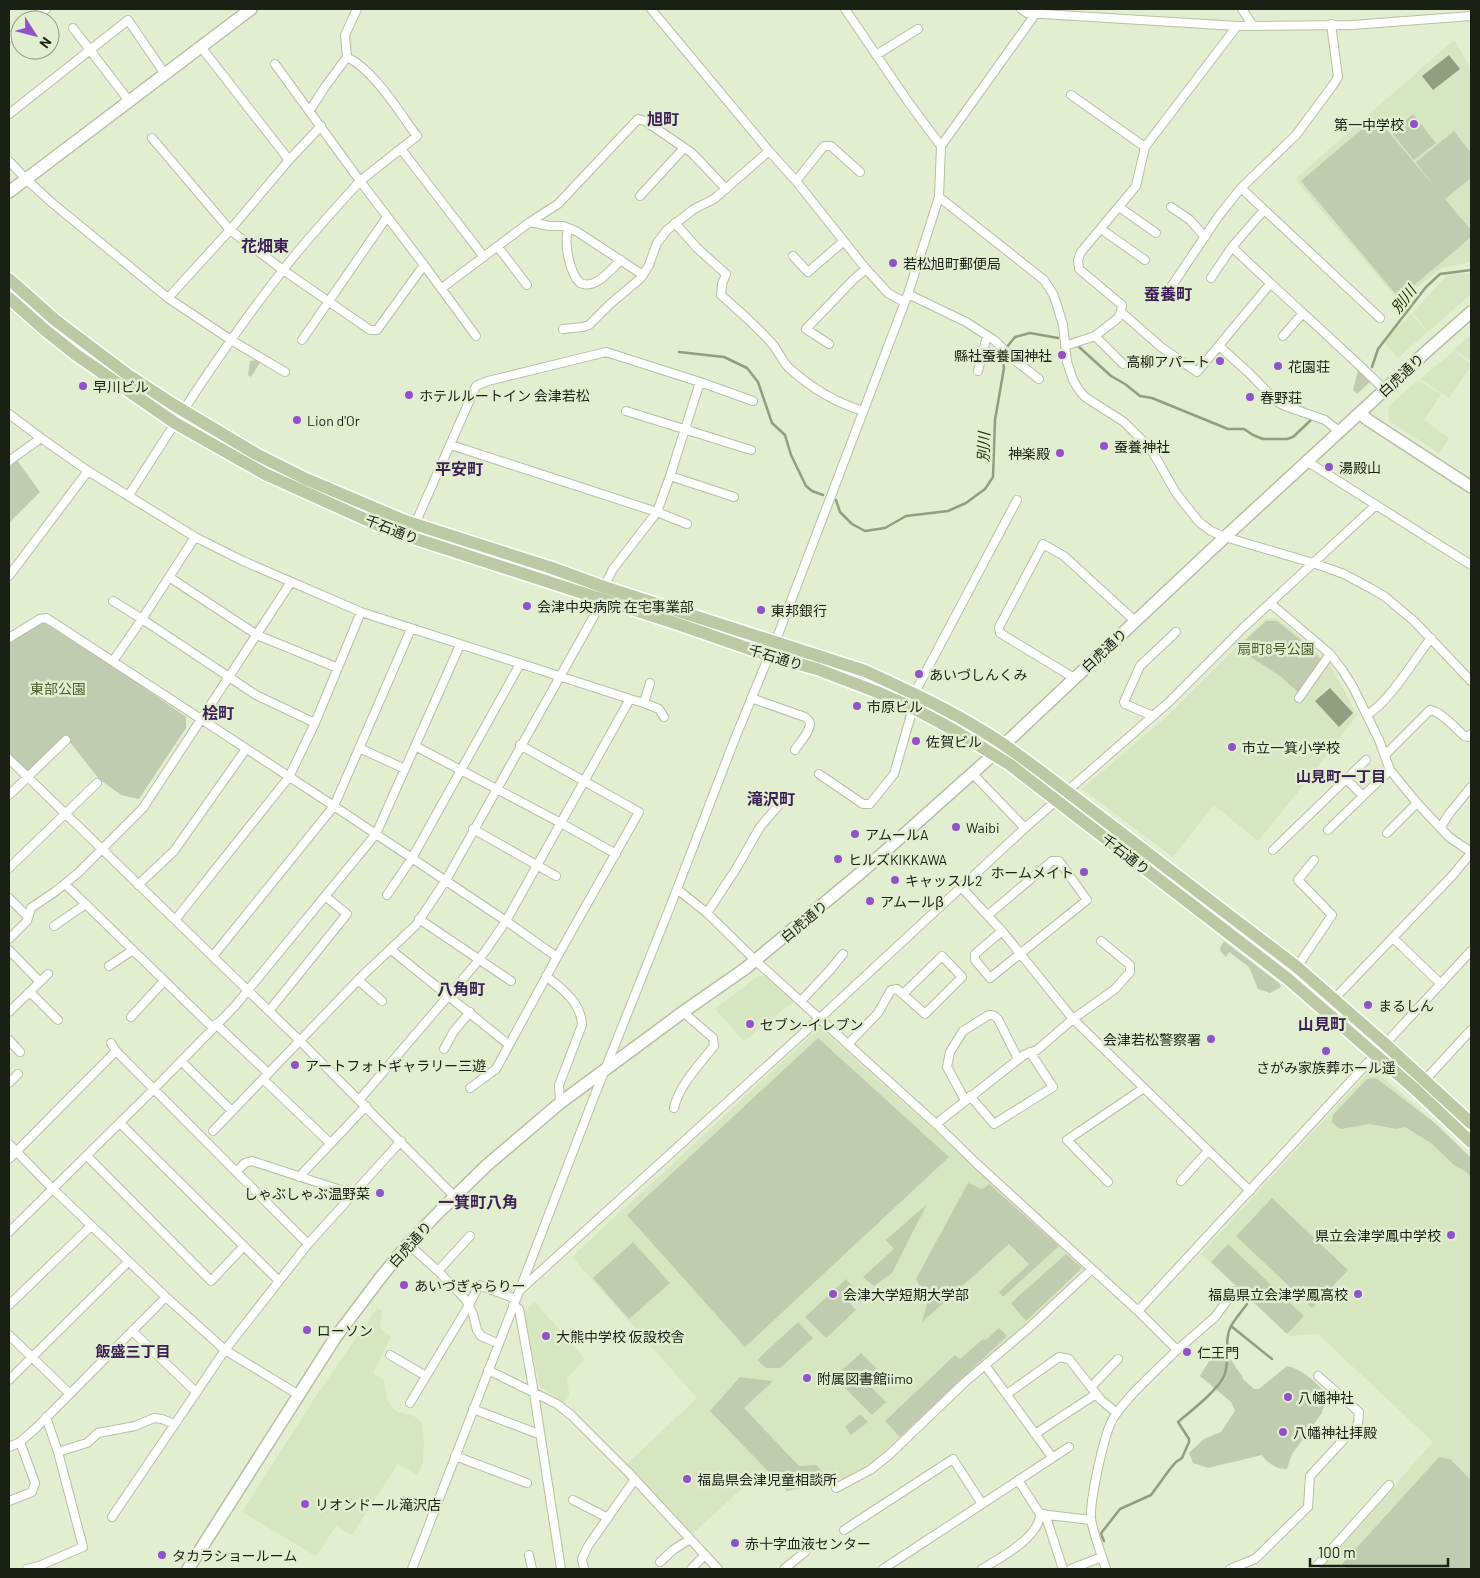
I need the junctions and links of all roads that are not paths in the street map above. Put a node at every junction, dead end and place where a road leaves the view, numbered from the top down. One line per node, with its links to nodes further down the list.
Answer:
1 (250, 9): 14 (street)
2 (357, 9): 17 (street)
3 (651, 9): 30 (street)
4 (845, 9): 16 (street)
5 (1021, 9): 7 (street)
6 (1242, 9): 11 (street)
7 (1038, 11): 10 (street); 26 (street)
8 (1471, 16): 9 (street)
9 (1331, 24): 11 (street); 37 (street)
10 (1237, 26): 11 (street); 27 (street)
11 (1253, 26)
12 (73, 28): 15 (street)
13 (918, 29): 16 (street)
14 (201, 47): 19 (street); 32 (street)
15 (89, 50): 19 (street); 21 (street); 23 (street)
16 (876, 55): 26 (street)
17 (347, 57): 22 (street); 29 (street)
18 (275, 64): 22 (street)
19 (165, 74): 21 (street)
20 (1071, 95): 27 (street)
21 (129, 101): 34 (street)
22 (310, 110): 24 (street)
23 (9, 114)
24 (321, 126): 32 (street); 35 (street)
25 (152, 138): 50 (street)
26 (941, 146): 41 (street)
27 (1145, 147): 42 (street)
28 (684, 148): 38 (street); 40 (street); 46 (street)
29 (401, 149): 35 (street); 57 (street)
30 (769, 151): 36 (street); 38 (street)
31 (9, 160): 34 (street)
32 (289, 160): 50 (street)
33 (860, 172): 36 (street)
34 (26, 179): 39 (street); 71 (street)
35 (360, 181): 45 (street); 62 (street)
36 (796, 181): 53 (street)
37 (1241, 188): 44 (street); 52 (street)
38 (726, 189): 47 (street)
39 (9, 192)
40 (640, 196)
41 (938, 197): 72 (street); 87 (street)
42 (1119, 207): 49 (street); 51 (street)
43 (1171, 207): 52 (street)
44 (1264, 210): 55 (street); 77 (street)
45 (387, 217): 60 (street); 73 (street)
46 (530, 222): 48 (street); 54 (street)
47 (675, 224): 63 (street); 97 (street)
48 (568, 228): 58 (street); 58 (street)
49 (1101, 229): 59 (street); 74 (street)
50 (230, 230): 62 (street); 71 (street)
51 (1156, 233)
52 (1205, 237): 68 (street)
53 (844, 241): 56 (street); 61 (street)
54 (498, 247): 57 (street); 67 (street)
55 (1232, 247): 64 (street); 66 (street)
56 (793, 256)
57 (484, 257): 69 (street)
58 (621, 260): 63 (street)
59 (1145, 260)
60 (424, 265): 69 (street); 73 (street)
61 (866, 269): 72 (street); 85 (street)
62 (283, 270): 73 (street); 83 (street)
63 (643, 275): 78 (street)
64 (1211, 278)
65 (9, 279): 95 (main road, 千石通り)
66 (1270, 284): 76 (street); 86 (street)
67 (527, 286)
68 (1171, 287)
69 (442, 288): 79 (street)
70 (9, 298): 100 (main road, 千石通り)
71 (168, 298): 83 (street)
72 (906, 298): 82 (street); 97 (street)
73 (328, 301): 84 (street)
74 (1121, 312): 80 (street); 86 (street)
75 (1471, 312): 93 (street, 白虎通り)
76 (1303, 313): 81 (street); 93 (street)
77 (1380, 318)
78 (563, 329)
79 (476, 336)
80 (1095, 336): 87 (street); 88 (street)
81 (1284, 336)
82 (990, 338): 89 (street); 91 (street)
83 (231, 340): 90 (street); 95 (street)
84 (302, 340)
85 (829, 344)
86 (1219, 346): 102 (street)
87 (1065, 353): 119 (street)
88 (1123, 364)
89 (978, 370)
90 (285, 372)
91 (1039, 379)
92 (700, 382): 94 (street); 101 (street); 104 (street)
93 (1385, 390): 98 (street, 白虎通り)
94 (754, 401)
95 (183, 411): 100 (street); 116 (main road, 千石通り)
96 (626, 411): 101 (street)
97 (863, 411): 137 (street)
98 (1360, 413): 102 (street, 白虎通り); 110 (street)
99 (9, 414): 103 (street)
100 (174, 423): 111 (street); 126 (main road, 千石通り)
101 (686, 428): 105 (street); 109 (street)
102 (1340, 432): 107 (street, 白虎通り)
103 (41, 438): 106 (street); 108 (street)
104 (452, 445): 115 (street); 116 (street)
105 (751, 450)
106 (9, 461)
107 (1308, 462): 114 (street); 119 (street, 白虎通り)
108 (88, 471): 111 (street); 122 (street)
109 (670, 476): 112 (street); 115 (street)
110 (1471, 487)
111 (128, 495): 118 (street)
112 (734, 497)
113 (1017, 500): 149 (street)
114 (1376, 504): 120 (street); 121 (street)
115 (657, 512): 117 (street); 125 (street)
116 (415, 524): 125 (main road, 千石通り)
117 (687, 524)
118 (195, 537): 123 (street); 124 (street)
119 (1225, 537): 120 (street); 131 (street, 白虎通り)
120 (1313, 563): 128 (street); 136 (street)
121 (1471, 565)
122 (9, 576)
123 (169, 577): 130 (street); 134 (street)
124 (291, 582): 129 (street); 134 (street)
125 (604, 586): 126 (street); 137 (main road, 千石通り)
126 (600, 599): 140 (main road, 千石通り); 144 (street)
127 (113, 600): 130 (street)
128 (1270, 603): 139 (street); 156 (street)
129 (361, 612): 132 (street); 143 (street)
130 (142, 619): 141 (street); 145 (street)
131 (1135, 621): 146 (street, 白虎通り); 146 (street)
132 (411, 629): 138 (street); 166 (street)
133 (1176, 632): 156 (street)
134 (257, 635): 143 (street); 145 (street)
135 (9, 638): 141 (street)
136 (1431, 638): 147 (street); 155 (street)
137 (776, 642): 140 (street); 149 (main road, 千石通り)
138 (460, 645): 142 (street); 164 (street)
139 (1330, 654): 152 (street); 155 (street)
140 (770, 656): 151 (street); 154 (main road, 千石通り)
141 (113, 661): 158 (street)
142 (520, 664): 144 (street); 173 (street)
143 (338, 668): 159 (street)
144 (558, 677): 150 (street); 163 (street)
145 (229, 678): 158 (street); 159 (street)
146 (1074, 678): 162 (street, 白虎通り)
147 (1471, 681)
148 (650, 684): 153 (street)
149 (914, 694): 162 (main road, 千石通り)
150 (630, 698): 153 (street); 180 (street)
151 (751, 698): 167 (street); 212 (street)
152 (1299, 698)
153 (644, 703): 157 (street)
154 (913, 708): 168 (main road, 千石通り); 176 (street)
155 (1367, 715): 169 (street)
156 (1153, 716): 184 (street)
157 (664, 717)
158 (201, 719): 165 (street); 199 (street)
159 (315, 723): 178 (street)
160 (1471, 734): 169 (street)
161 (66, 740): 177 (street)
162 (1003, 744): 168 (street, 白虎通り); 184 (main road, 千石通り)
163 (520, 745): 180 (street); 183 (street)
164 (415, 746): 172 (street); 173 (street)
165 (246, 748): 178 (street); 210 (street)
166 (359, 748): 172 (street); 189 (street)
167 (795, 750)
168 (994, 754): 175 (street, 白虎通り); 187 (main road, 千石通り)
169 (1385, 755): 174 (street)
170 (9, 759): 177 (street)
171 (1366, 760): 179 (street)
172 (405, 769): 198 (street)
173 (461, 770): 183 (street); 203 (street)
174 (1390, 770): 186 (street); 188 (street)
175 (972, 773): 193 (street); 237 (street, 白虎通り)
176 (819, 774)
177 (27, 777): 185 (street); 191 (street)
178 (289, 777): 189 (street); 221 (street)
179 (1346, 779): 186 (street); 200 (street)
180 (585, 781): 192 (street); 202 (street)
181 (97, 783): 191 (street)
182 (1471, 787): 194 (street)
183 (496, 788): 192 (street); 195 (street)
184 (1067, 792): 187 (street); 239 (main road, 千石通り)
185 (9, 795)
186 (1363, 796): 196 (street)
187 (1057, 801): 193 (street); 274 (main road, 千石通り)
188 (1417, 804): 194 (street); 197 (street)
189 (334, 806): 198 (street); 234 (street)
190 (778, 806): 217 (street)
191 (64, 814): 199 (street); 206 (street)
192 (561, 823): 202 (street); 205 (street)
193 (1025, 828): 211 (street)
194 (1440, 828): 201 (street)
195 (473, 829): 205 (street); 208 (street)
196 (1328, 830)
197 (1387, 833)
198 (376, 834): 203 (street); 214 (street)
199 (101, 850): 209 (street); 210 (street)
200 (1273, 850)
201 (1471, 853): 225 (street)
202 (616, 854): 235 (street)
203 (412, 858): 208 (street); 213 (street)
204 (1314, 860): 239 (street)
205 (537, 865): 207 (street); 222 (street)
206 (9, 868)
207 (556, 876)
208 (446, 880): 220 (street); 222 (street)
209 (64, 884): 216 (street); 219 (street)
210 (138, 885): 221 (street)
211 (962, 888): 218 (street); 259 (street)
212 (677, 889): 217 (street); 277 (street)
213 (387, 895)
214 (325, 896): 247 (street); 254 (street)
215 (9, 898): 219 (street)
216 (86, 904): 223 (street); 230 (street)
217 (707, 913): 237 (street)
218 (988, 915): 224 (street); 232 (street)
219 (28, 917): 226 (street)
220 (419, 919): 228 (street); 236 (street)
221 (175, 920): 234 (street)
222 (506, 921): 235 (street); 236 (street)
223 (54, 926)
224 (1002, 931): 232 (street); 232 (street)
225 (1392, 938): 246 (street); 251 (street)
226 (9, 939)
227 (1101, 941): 260 (street)
228 (390, 949): 242 (street); 250 (street)
229 (9, 950): 245 (street)
230 (133, 950): 238 (street); 243 (street)
231 (1471, 951): 246 (street)
232 (1020, 953): 260 (street)
233 (843, 954): 253 (street)
234 (213, 956): 247 (street)
235 (557, 957): 241 (street)
236 (480, 960): 244 (street); 250 (street)
237 (756, 961): 253 (street); 257 (street, 白虎通り)
238 (110, 966)
239 (1297, 966): 251 (main road, 千石通り)
240 (48, 974): 245 (street)
241 (546, 976): 267 (street); 287 (street)
242 (358, 980): 252 (street); 265 (street)
243 (164, 981): 258 (street); 262 (street)
244 (510, 981)
245 (40, 982): 248 (street)
246 (1441, 984): 269 (street)
247 (248, 991): 254 (street); 262 (street)
248 (30, 992): 255 (street); 261 (street)
249 (903, 994): 249 (street); 268 (street)
250 (448, 995): 256 (street); 286 (street)
251 (1334, 999): 269 (main road, 千石通り)
252 (382, 1001)
253 (801, 1001): 259 (street)
254 (269, 1011): 265 (street)
255 (9, 1012)
256 (470, 1012): 267 (street); 270 (street)
257 (683, 1012): 277 (street, 白虎通り); 289 (street)
258 (131, 1017)
259 (820, 1018): 268 (street); 323 (street)
260 (1073, 1019): 273 (street); 283 (street)
261 (58, 1020)
262 (214, 1026): 276 (street); 279 (street)
263 (1471, 1030): 280 (street)
264 (9, 1040): 272 (street)
265 (300, 1041): 279 (street); 286 (street)
266 (111, 1042): 271 (street)
267 (508, 1044): 282 (street)
268 (848, 1044): 293 (street)
269 (1385, 1044): 274 (street); 280 (main road, 千石通り)
270 (444, 1049)
271 (116, 1051): 284 (street); 300 (street)
272 (20, 1052)
273 (1030, 1052): 275 (street); 285 (street)
274 (1376, 1054): 296 (main road, 千石通り); 308 (street)
275 (1018, 1059): 285 (street); 285 (street)
276 (181, 1060): 284 (street); 290 (street)
277 (606, 1069): 287 (street, 白虎通り); 323 (street)
278 (18, 1074): 281 (street)
279 (266, 1076): 290 (street); 297 (street)
280 (1425, 1080): 292 (main road, 千石通り)
281 (9, 1083)
282 (470, 1088)
283 (1144, 1088): 299 (street); 305 (street)
284 (154, 1089): 291 (street); 303 (street)
285 (968, 1098): 293 (street)
286 (360, 1099): 288 (street)
287 (560, 1103): 310 (street, 白虎通り)
288 (366, 1106): 295 (street); 297 (street)
289 (674, 1108)
290 (232, 1111): 294 (street)
291 (120, 1123): 301 (street); 316 (street)
292 (1471, 1123)
293 (936, 1124): 318 (street)
294 (213, 1131)
295 (401, 1141): 309 (street); 310 (street)
296 (1471, 1142)
297 (330, 1143): 304 (street)
298 (9, 1144): 300 (street)
299 (1208, 1151): 306 (street); 308 (street)
300 (16, 1152): 302 (street); 307 (street)
301 (86, 1156): 307 (street); 316 (street)
302 (9, 1159)
303 (236, 1172): 304 (street); 314 (street)
304 (299, 1177): 309 (street)
305 (1108, 1182)
306 (1181, 1182)
307 (53, 1189): 311 (street); 312 (street)
308 (1250, 1191): 326 (street)
309 (353, 1194): 314 (street)
310 (455, 1197): 315 (street, 白虎通り)
311 (91, 1226): 317 (street); 324 (street)
312 (9, 1232)
313 (470, 1236): 319 (street)
314 (308, 1244): 320 (street)
315 (408, 1244): 319 (street); 345 (street, 白虎通り)
316 (244, 1246): 320 (street)
317 (128, 1262): 322 (street); 333 (street)
318 (1092, 1270): 326 (street); 335 (street)
319 (438, 1271): 325 (street)
320 (278, 1280): 330 (street)
321 (1234, 1290): 331 (street)
322 (166, 1297): 327 (street); 330 (street)
323 (516, 1299): 325 (street); 329 (street); 343 (street)
324 (9, 1305)
325 (469, 1305): 329 (street); 337 (street)
326 (1138, 1311): 331 (street)
327 (132, 1331): 341 (street); 342 (street)
328 (9, 1335): 333 (street)
329 (499, 1344): 336 (street)
330 (224, 1350): 341 (street); 345 (street)
331 (1177, 1350): 348 (street)
332 (390, 1355): 337 (street)
333 (31, 1358): 339 (street); 342 (street)
334 (1118, 1359): 340 (street)
335 (985, 1365): 344 (street); 363 (street)
336 (488, 1370): 343 (street); 347 (street)
337 (426, 1376): 346 (street)
338 (1318, 1376): 392 (street)
339 (9, 1380)
340 (1094, 1391): 344 (street); 348 (street); 352 (street)
341 (196, 1392): 350 (street)
342 (69, 1393): 349 (street)
343 (534, 1393): 359 (street); 382 (street)
344 (1007, 1394): 352 (street)
345 (299, 1395): 379 (street, 白虎通り)
346 (410, 1403)
347 (473, 1409): 351 (street); 357 (street)
348 (1117, 1414): 370 (street)
349 (46, 1417): 353 (street); 356 (street)
350 (174, 1424): 356 (street); 368 (street)
351 (536, 1433)
352 (1035, 1434): 358 (street)
353 (20, 1442): 354 (street); 365 (street)
354 (9, 1447)
355 (1069, 1448): 358 (street)
356 (58, 1452): 378 (street)
357 (455, 1456): 361 (street); 380 (street)
358 (1052, 1457): 360 (street)
359 (635, 1479): 369 (street); 372 (street)
360 (1018, 1480): 366 (street); 367 (street)
361 (527, 1483)
362 (1388, 1485): 393 (street)
363 (836, 1488)
364 (573, 1500): 369 (street)
365 (9, 1501)
366 (982, 1504): 371 (street); 387 (street)
367 (1042, 1514): 370 (street); 388 (street); 389 (street)
368 (112, 1517)
369 (608, 1518): 383 (street)
370 (1091, 1520): 376 (street)
371 (844, 1530)
372 (690, 1539): 375 (street); 377 (street)
373 (805, 1552): 386 (street)
374 (529, 1554): 381 (street)
375 (705, 1555): 384 (street); 385 (street)
376 (1102, 1557): 390 (street); 391 (street)
377 (660, 1562)
378 (27, 1569)
379 (188, 1569)
380 (412, 1569)
381 (532, 1569)
382 (561, 1569)
383 (584, 1569)
384 (691, 1569)
385 (718, 1569)
386 (784, 1569)
387 (883, 1569)
388 (982, 1569)
389 (1062, 1569)
390 (1071, 1569)
391 (1106, 1569)
392 (1230, 1569)
393 (1314, 1569)

